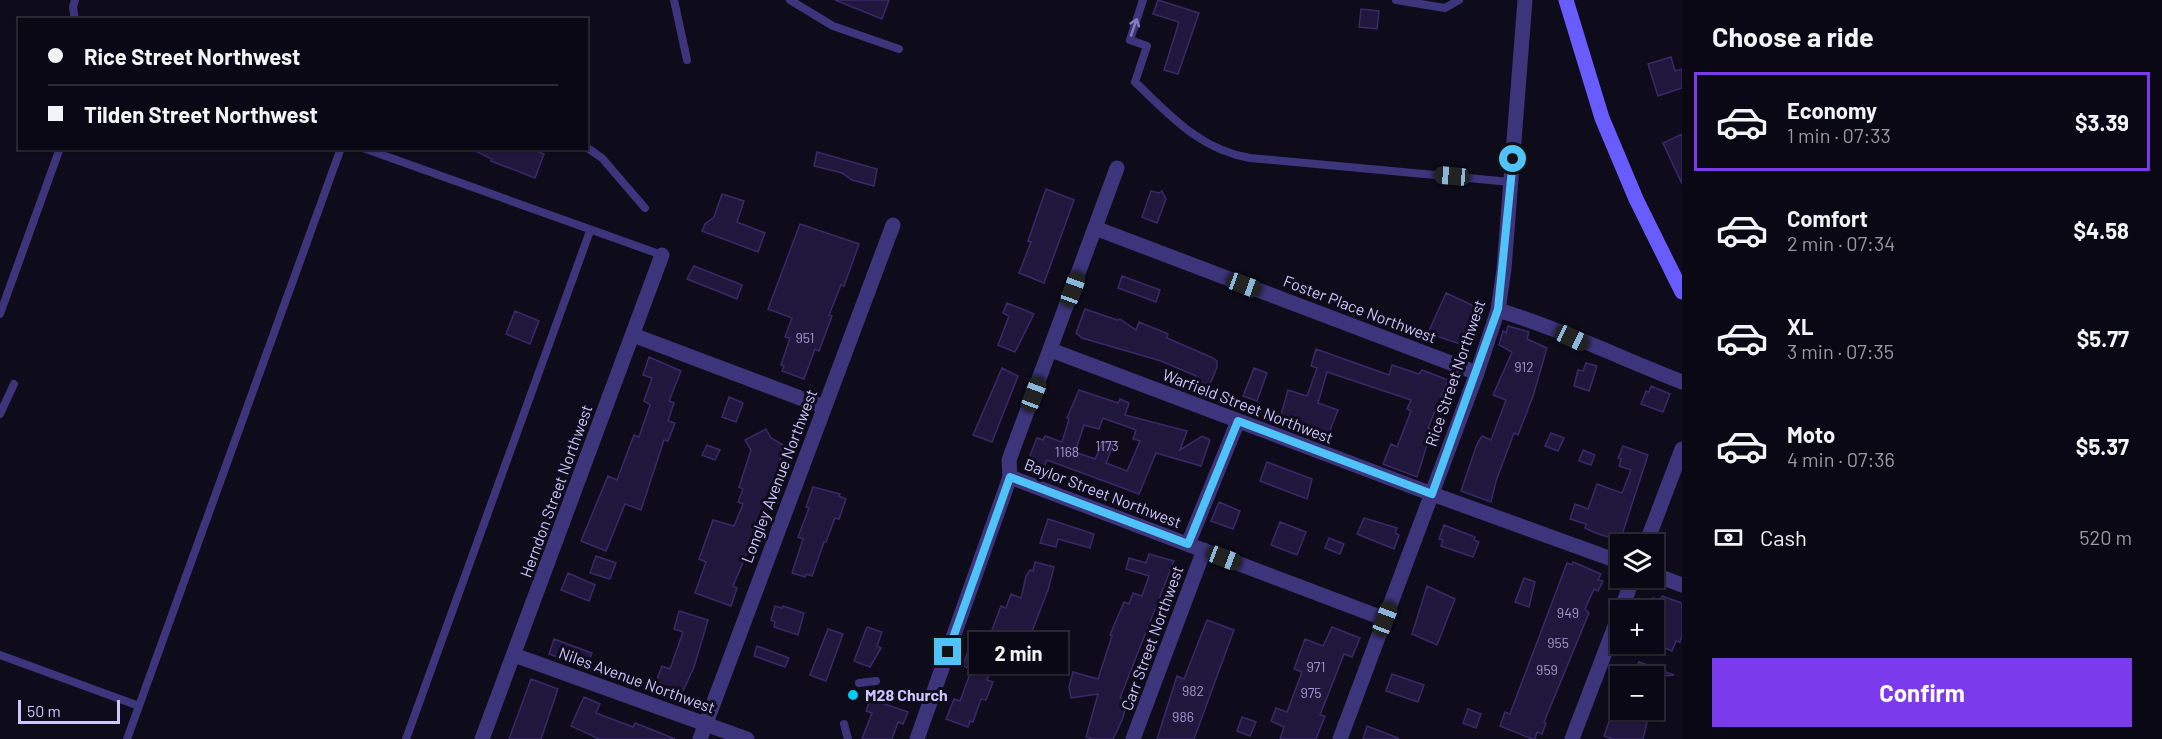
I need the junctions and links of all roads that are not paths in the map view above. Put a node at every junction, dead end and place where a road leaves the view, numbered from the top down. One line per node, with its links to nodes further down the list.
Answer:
1 (75, 0): 9 (lane)
2 (674, 0): 11 (lane)
3 (790, 0): 10 (lane)
4 (1143, 0): 17 (lane, one-way to 4)
5 (1396, 0): 6 (lane)
6 (1459, 0)
7 (1525, 0): 17 (street, Rice Street Northwest)
8 (1566, 0): 23 (main road)
9 (75, 18)
10 (899, 49)
11 (687, 60)
12 (588, 148): 18 (lane)
13 (59, 150): 25 (lane)
14 (340, 150): 49 (lane)
15 (368, 150): 21 (lane)
16 (1117, 168): 20 (street)
17 (1511, 182): 24 (street, Rice Street Northwest)
18 (645, 208)
19 (893, 225): 31 (street, Longley Avenue Northwest)
20 (1095, 228): 27 (street); 28 (street, Foster Place Northwest)
21 (590, 231): 22 (lane); 53 (lane)
22 (662, 255): 26 (street, Herndon Street Northwest)
23 (1682, 292)
24 (1498, 309): 28 (street, Rice Street Northwest); 29 (street)
25 (0, 314)
26 (633, 335): 31 (street); 46 (street, Herndon Street Northwest)
27 (1051, 350): 33 (street, Warfield Street Northwest); 35 (street)
28 (1477, 373): 36 (street, Rice Street Northwest)
29 (1682, 382)
30 (14, 384): 32 (lane)
31 (824, 407): 50 (street, Longley Avenue Northwest)
32 (0, 414)
33 (1238, 421): 36 (street, Warfield Street Northwest); 38 (street)
34 (1682, 449): 37 (street)
35 (1010, 477): 38 (street, Baylor Street Northwest); 58 (street)
36 (1432, 494): 40 (street); 43 (street, Rice Street Northwest)
37 (1650, 534)
38 (1188, 544): 39 (street, Baylor Street Northwest)
39 (1204, 550): 43 (street, Baylor Street Northwest); 59 (street, Carr Street Northwest)
40 (1610, 558)
41 (1664, 578): 42 (street)
42 (1682, 585)
43 (1385, 619): 60 (street, Rice Street Northwest)
44 (1610, 638): 61 (street)
45 (0, 655): 49 (lane)
46 (514, 655): 50 (street, Niles Avenue Northwest); 54 (street, Herndon Street Northwest)
47 (876, 681): 48 (lane)
48 (859, 683)
49 (139, 706): 52 (lane)
50 (705, 724): 55 (street, Longley Avenue Northwest); 56 (street, Niles Avenue Northwest)
51 (844, 724): 57 (lane)
52 (127, 739)
53 (406, 739)
54 (482, 739)
55 (700, 739)
56 (747, 739)
57 (848, 739)
58 (917, 739)
59 (1133, 739)
60 (1340, 739)
61 (1572, 739)

